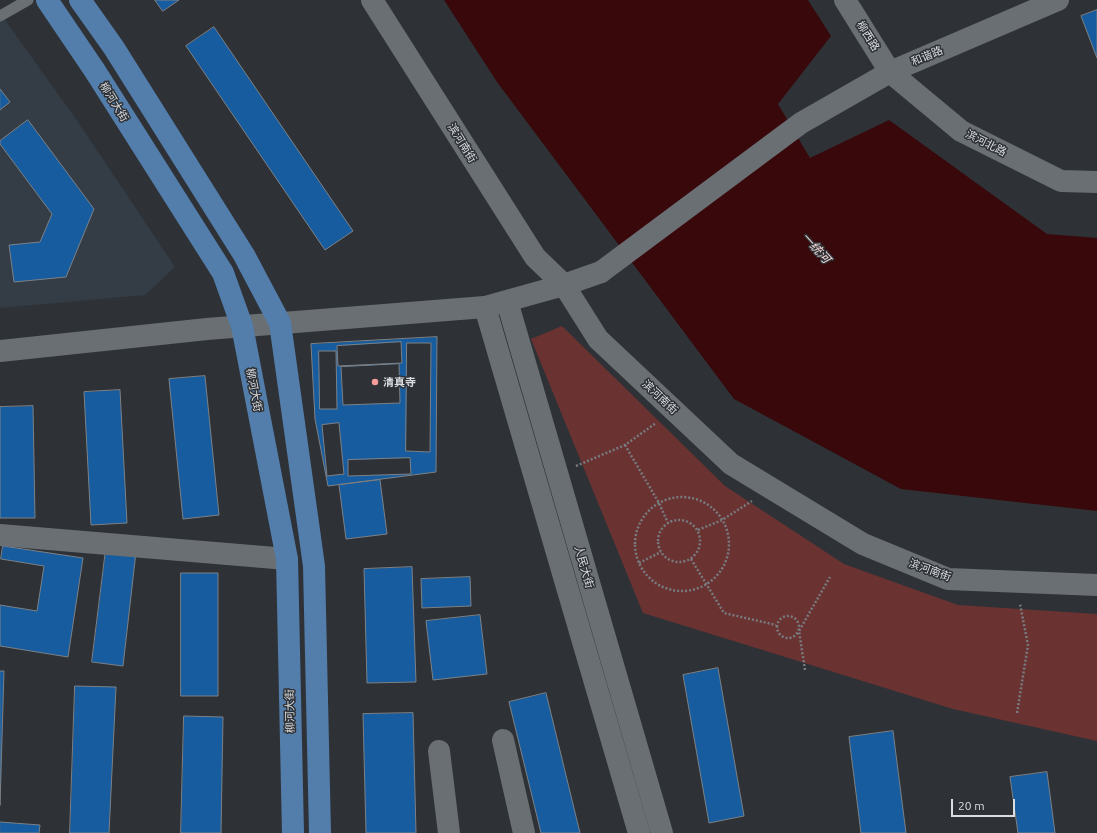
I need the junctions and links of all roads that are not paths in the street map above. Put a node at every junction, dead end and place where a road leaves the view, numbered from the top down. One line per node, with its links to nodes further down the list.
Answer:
1 (28, 0): 7 (lane)
2 (47, 0): 14 (main road, 柳河大街)
3 (80, 0): 13 (main road)
4 (372, 0): 10 (street, 滨河南街)
5 (845, 0): 8 (street, 柳西路)
6 (1058, 0): 8 (street, 和谐路)
7 (0, 16)
8 (890, 72): 9 (street, 滨河北路); 10 (street, 和谐路)
9 (1097, 182)
10 (564, 285): 11 (street, 和谐路); 18 (street, 滨河南街)
11 (508, 300): 12 (street, 和谐路); 26 (street, 人民大街)
12 (485, 307): 13 (street, 和谐路); 25 (street, 人民大街)
13 (280, 323): 14 (street, 和谐路); 22 (main road)
14 (242, 326): 15 (street, 和谐路); 17 (main road, 柳河大街)
15 (0, 351)
16 (0, 535): 17 (street)
17 (287, 559): 21 (main road, 柳河大街)
18 (1097, 585)
19 (503, 740): 24 (street)
20 (439, 751): 23 (street)
21 (293, 833)
22 (320, 833)
23 (449, 833)
24 (524, 833)
25 (639, 833)
26 (662, 833)

